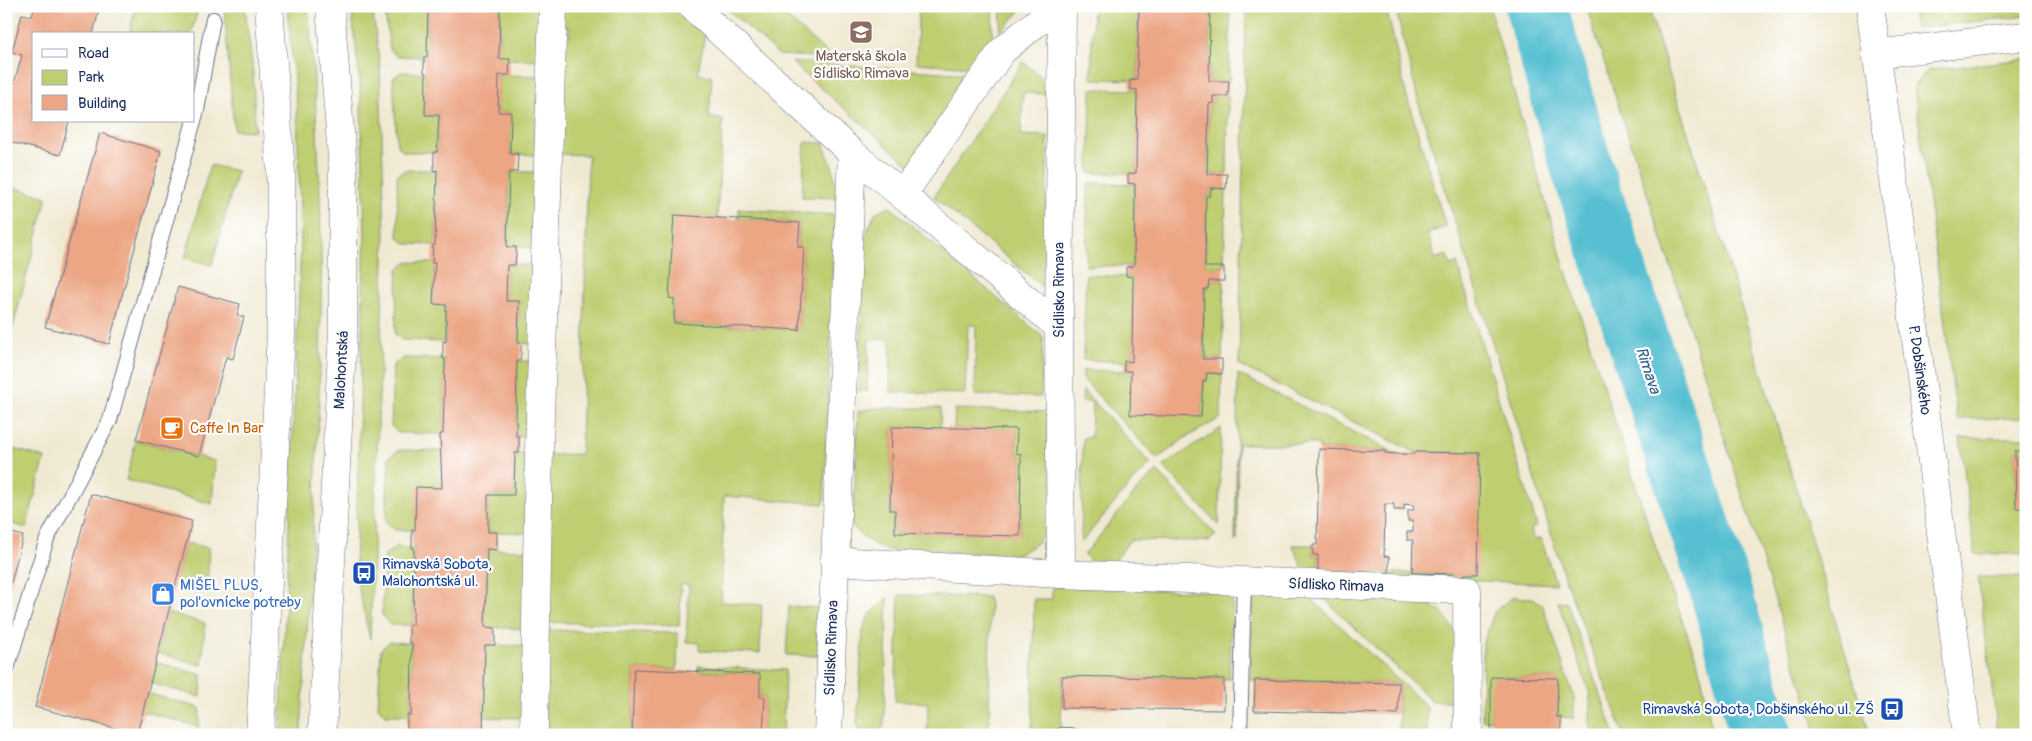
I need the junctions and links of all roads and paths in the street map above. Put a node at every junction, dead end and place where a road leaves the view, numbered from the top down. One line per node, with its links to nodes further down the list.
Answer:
1 (269, 6): 20 (street)
2 (330, 6): 21 (street, Malohontská)
3 (553, 6): 22 (street)
4 (692, 6): 13 (street)
5 (1056, 6): 14 (street)
6 (1062, 6): 15 (street, Sídlisko Rimava)
7 (1870, 6): 10 (street, P. Dobšinského)
8 (213, 19): 11 (lane)
9 (2026, 36): 10 (street)
10 (1876, 54): 28 (street, P. Dobšinského)
11 (195, 113)
12 (193, 122): 19 (lane)
13 (852, 153): 14 (street); 16 (street, Sídlisko Rimava)
14 (903, 194): 15 (street)
15 (1059, 327): 17 (street, Sídlisko Rimava)
16 (834, 561): 17 (street, Sídlisko Rimava); 23 (street, Sídlisko Rimava)
17 (1061, 574): 18 (street, Sídlisko Rimava)
18 (1244, 582): 26 (lane); 27 (street, Sídlisko Rimava)
19 (6, 672)
20 (260, 735)
21 (322, 735)
22 (534, 735)
23 (828, 735)
24 (1062, 735): 25 (lane)
25 (1071, 735)
26 (1240, 735)
27 (1468, 735)
28 (1967, 735)

